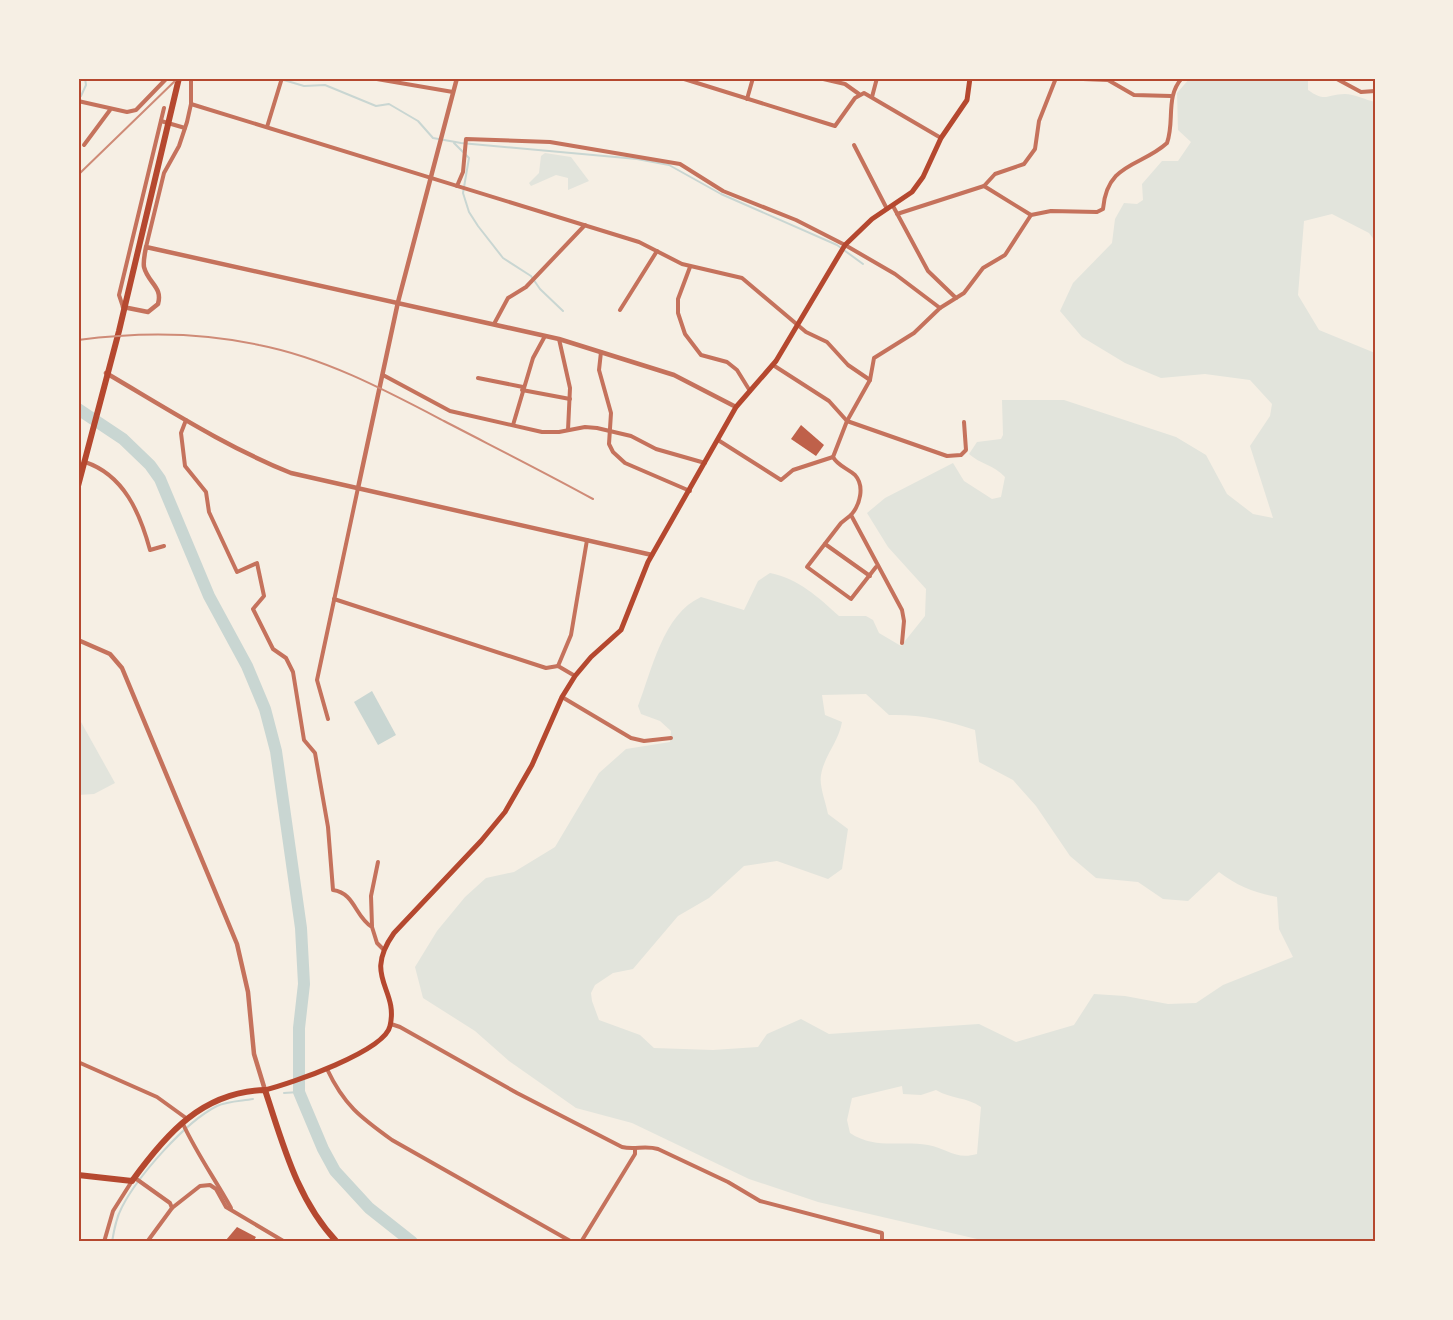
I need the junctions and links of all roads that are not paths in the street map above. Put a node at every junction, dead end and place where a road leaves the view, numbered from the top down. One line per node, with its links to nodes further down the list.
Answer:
1 (167, 78): 24 (street)
2 (180, 78): 45 (main road)
3 (282, 78): 26 (street)
4 (371, 78): 16 (street)
5 (457, 78): 16 (street)
6 (681, 78): 20 (street)
7 (753, 78): 20 (street)
8 (819, 78): 17 (street)
9 (877, 78): 19 (street)
10 (970, 78): 28 (main road)
11 (1057, 78): 18 (street); 33 (street)
12 (1182, 78): 18 (street)
13 (1335, 78): 15 (street)
14 (190, 80): 22 (street)
15 (1375, 91)
16 (453, 92): 31 (street)
17 (859, 94): 19 (street); 20 (street)
18 (1171, 96): 37 (street)
19 (872, 97): 28 (street)
20 (747, 99)
21 (78, 101): 24 (street)
22 (191, 104): 26 (street); 27 (street)
23 (164, 108): 25 (street)
24 (110, 110): 29 (street)
25 (160, 121): 27 (street); 45 (street)
26 (267, 127): 31 (street)
27 (185, 128): 40 (street)
28 (941, 138): 34 (main road)
29 (84, 145)
30 (854, 145): 35 (street)
31 (432, 178): 32 (street); 44 (street)
32 (457, 186): 38 (street); 39 (street)
33 (984, 186): 36 (street); 37 (street)
34 (893, 206): 35 (main road); 36 (street)
35 (887, 210): 39 (main road)
36 (897, 214): 43 (street)
37 (1031, 215): 43 (street)
38 (585, 225): 41 (street); 48 (street)
39 (845, 245): 46 (street); 49 (main road)
40 (146, 247): 44 (street); 45 (street)
41 (657, 251): 42 (street); 47 (street)
42 (690, 267): 49 (street); 59 (street)
43 (956, 298): 46 (street)
44 (398, 302): 48 (street); 55 (street)
45 (123, 307): 54 (main road)
46 (940, 308): 57 (street)
47 (620, 310)
48 (494, 324): 50 (street)
49 (798, 325): 53 (main road); 57 (street)
50 (545, 336): 51 (street); 58 (street)
51 (559, 339): 52 (street); 60 (street)
52 (601, 351): 61 (street); 67 (street)
53 (773, 365): 59 (main road); 63 (street)
54 (106, 374): 62 (street); 70 (main road)
55 (383, 375): 65 (street); 73 (street)
56 (478, 378): 58 (street)
57 (870, 380): 63 (street)
58 (523, 388): 60 (street); 65 (street)
59 (750, 391): 61 (main road)
60 (570, 399): 66 (street)
61 (736, 407): 68 (main road)
62 (186, 420): 73 (street); 91 (street)
63 (847, 421): 64 (street); 69 (street)
64 (964, 422)
65 (513, 425): 66 (street)
66 (568, 430): 67 (street)
67 (610, 432): 71 (street); 74 (street)
68 (718, 440): 69 (street); 71 (main road)
69 (833, 457): 75 (street)
70 (84, 462): 72 (main road); 78 (street)
71 (706, 464): 74 (main road)
72 (78, 486)
73 (358, 488): 76 (street); 82 (street)
74 (691, 491): 79 (main road)
75 (851, 515): 77 (street); 80 (street)
76 (587, 540): 79 (street); 85 (street)
77 (825, 544): 81 (street); 81 (street)
78 (164, 546)
79 (652, 555): 86 (main road)
80 (877, 566): 81 (street); 84 (street)
81 (870, 576)
82 (334, 599): 85 (street); 88 (street)
83 (78, 640): 96 (street)
84 (902, 643)
85 (558, 666): 86 (street)
86 (575, 676): 87 (main road)
87 (562, 697): 89 (street); 92 (main road)
88 (328, 719)
89 (671, 738)
90 (378, 862): 91 (street)
91 (372, 927): 92 (street)
92 (383, 949): 93 (main road)
93 (391, 1024): 95 (main road); 98 (street)
94 (78, 1062): 97 (street)
95 (327, 1069): 96 (main road); 107 (street)
96 (265, 1090): 97 (main road); 106 (main road)
97 (184, 1120): 100 (main road); 102 (street)
98 (635, 1148): 108 (street); 109 (street)
99 (78, 1175): 100 (main road)
100 (133, 1179): 101 (street); 103 (street)
101 (172, 1208): 102 (street); 104 (street)
102 (232, 1209): 105 (street)
103 (104, 1242)
104 (147, 1242)
105 (285, 1242)
106 (337, 1242)
107 (572, 1242)
108 (581, 1242)
109 (882, 1242)

